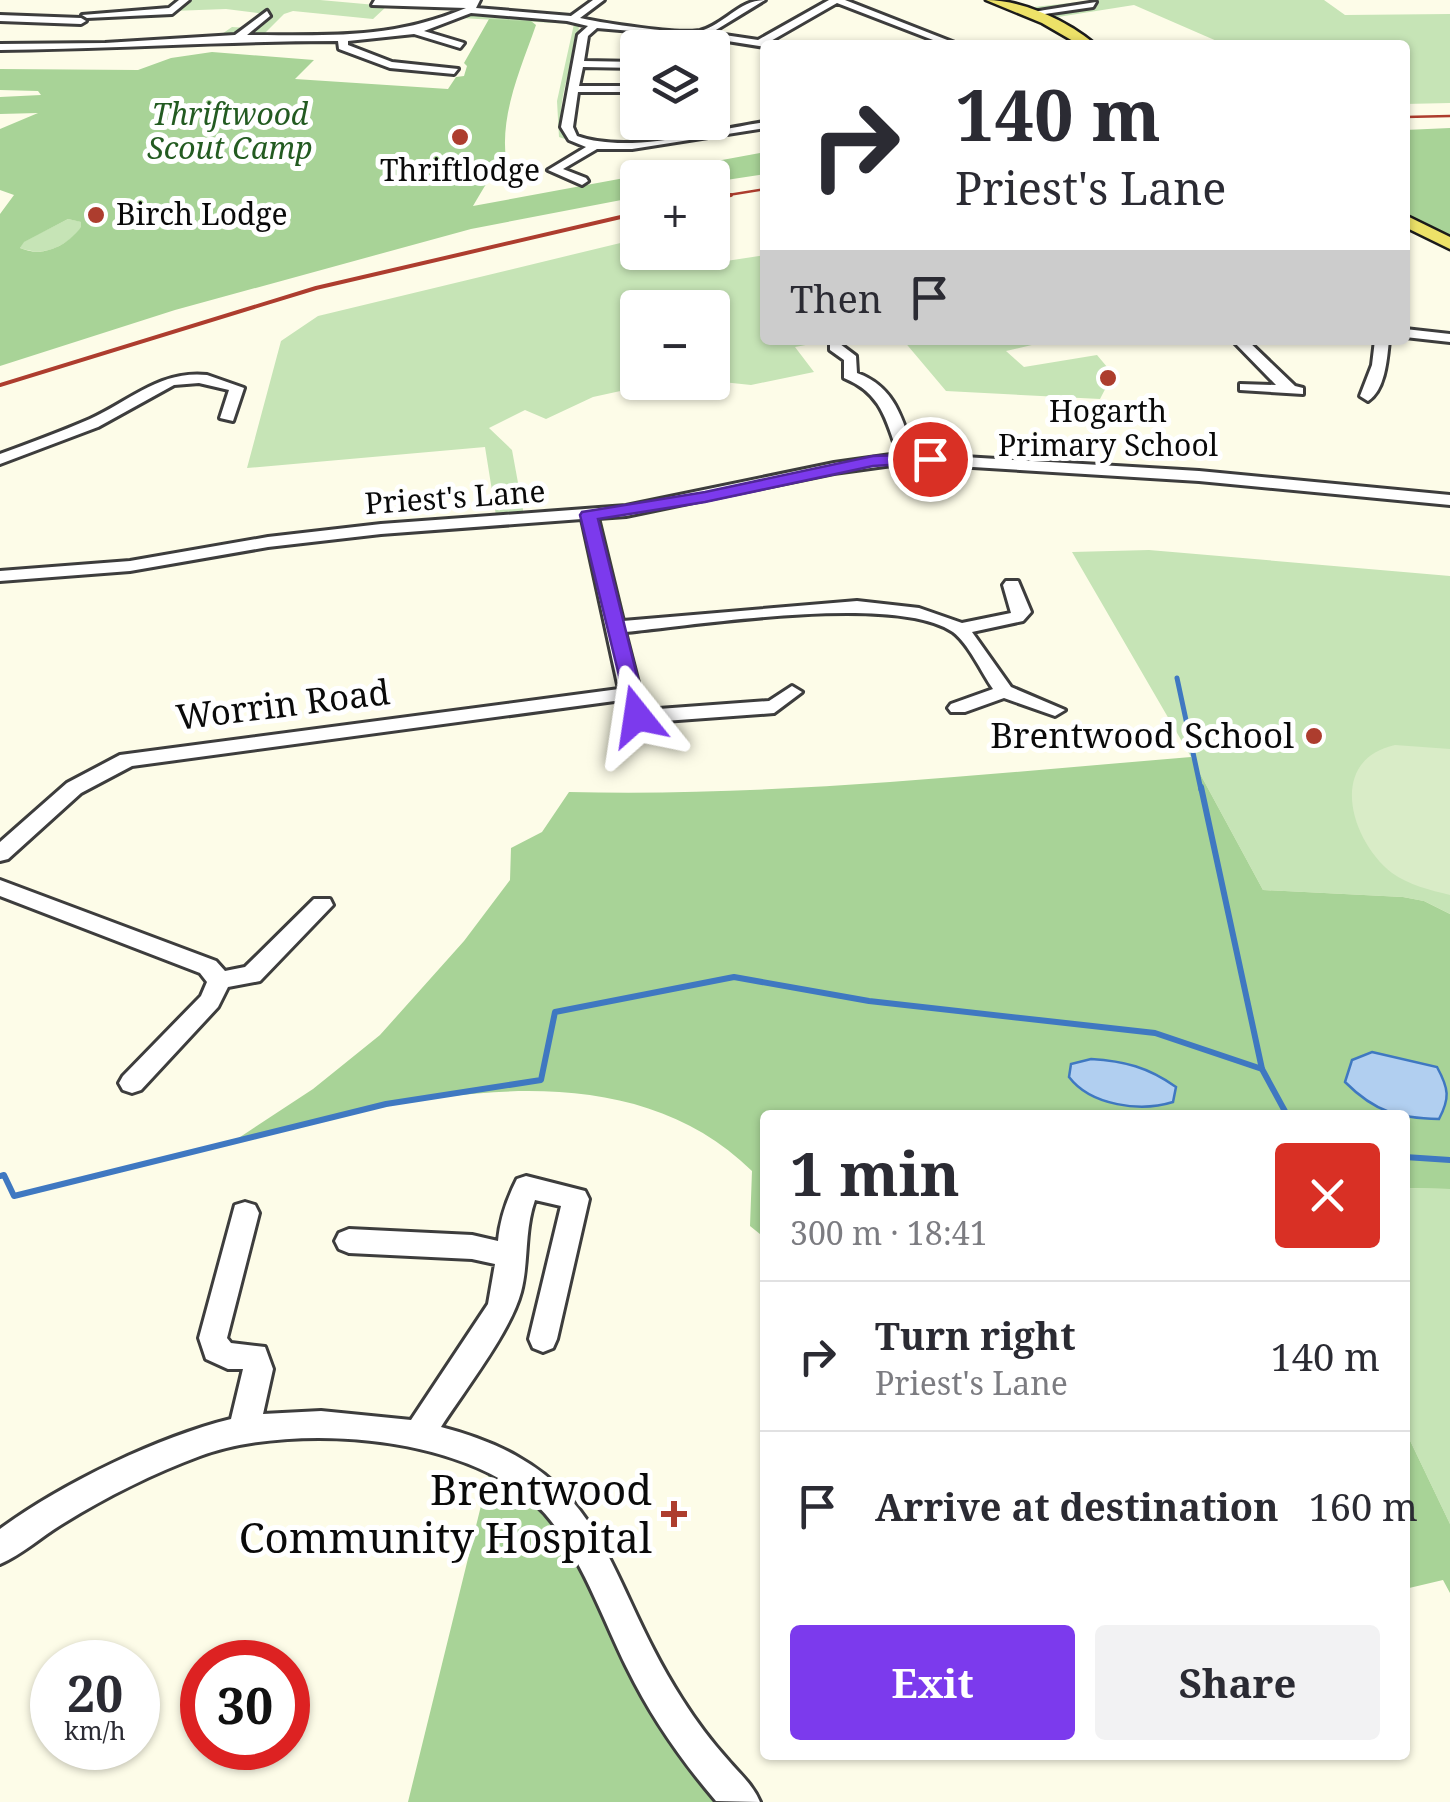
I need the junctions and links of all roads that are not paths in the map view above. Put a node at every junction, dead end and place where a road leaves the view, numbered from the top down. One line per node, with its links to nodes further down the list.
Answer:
1 (98, 0): 15 (street)
2 (184, 0): 15 (street)
3 (600, 0): 16 (street)
4 (760, 0): 21 (street)
5 (836, 0): 28 (street); 29 (street)
6 (992, 0): 11 (main road)
7 (375, 3): 8 (street)
8 (392, 4): 10 (street); 13 (street)
9 (1093, 4): 11 (street)
10 (472, 5): 16 (street); 19 (street)
11 (1032, 13): 30 (main road)
12 (267, 14): 23 (street)
13 (376, 16)
14 (0, 18): 15 (street)
15 (84, 18): 34 (street)
16 (572, 19): 18 (street)
17 (398, 22): 19 (street)
18 (594, 26): 20 (street); 35 (street)
19 (427, 28): 22 (street)
20 (648, 30)
21 (709, 30)
22 (414, 31): 24 (street); 32 (street)
23 (237, 38): 24 (street); 34 (street)
24 (344, 38): 37 (street)
25 (730, 38): 26 (street)
26 (734, 38): 27 (street); 31 (street)
27 (730, 40)
28 (764, 40)
29 (942, 40)
30 (1080, 40)
31 (759, 43)
32 (460, 45)
33 (0, 47): 34 (street)
34 (61, 47)
35 (578, 64): 36 (street); 39 (street)
36 (620, 65)
37 (454, 71)
38 (597, 82): 39 (street)
39 (572, 86): 40 (street); 44 (street)
40 (620, 88)
41 (760, 126): 42 (street)
42 (730, 130)
43 (667, 140): 44 (street)
44 (595, 146): 45 (street)
45 (582, 181)
46 (1410, 223): 47 (main road)
47 (1450, 244)
48 (1410, 334): 49 (street)
49 (1450, 338)
50 (1245, 345): 55 (street)
51 (1381, 345): 56 (street)
52 (835, 347): 54 (street)
53 (826, 375): 54 (street)
54 (849, 375): 58 (street)
55 (1245, 388)
56 (1368, 396)
57 (228, 418): 59 (street)
58 (908, 458): 60 (street, Priest's Lane); 61 (street, Priest's Lane)
59 (0, 459)
60 (1450, 500)
61 (588, 515): 62 (street, Priest's Lane); 64 (street)
62 (0, 576)
63 (1012, 585): 65 (street)
64 (615, 628): 65 (street); 68 (street)
65 (960, 628): 66 (street)
66 (1004, 691): 69 (street); 70 (street)
67 (792, 692): 68 (street)
68 (630, 694): 71 (street, Worrin Road)
69 (958, 708)
70 (1054, 710)
71 (0, 854)
72 (0, 888): 74 (street)
73 (322, 905): 74 (street)
74 (220, 980): 75 (street)
75 (132, 1083)
76 (245, 1214): 80 (street)
77 (350, 1241): 78 (street)
78 (510, 1256): 79 (street); 81 (street)
79 (544, 1339)
80 (244, 1430): 81 (street); 82 (street)
81 (419, 1435): 83 (street)
82 (0, 1548)
83 (742, 1802)

